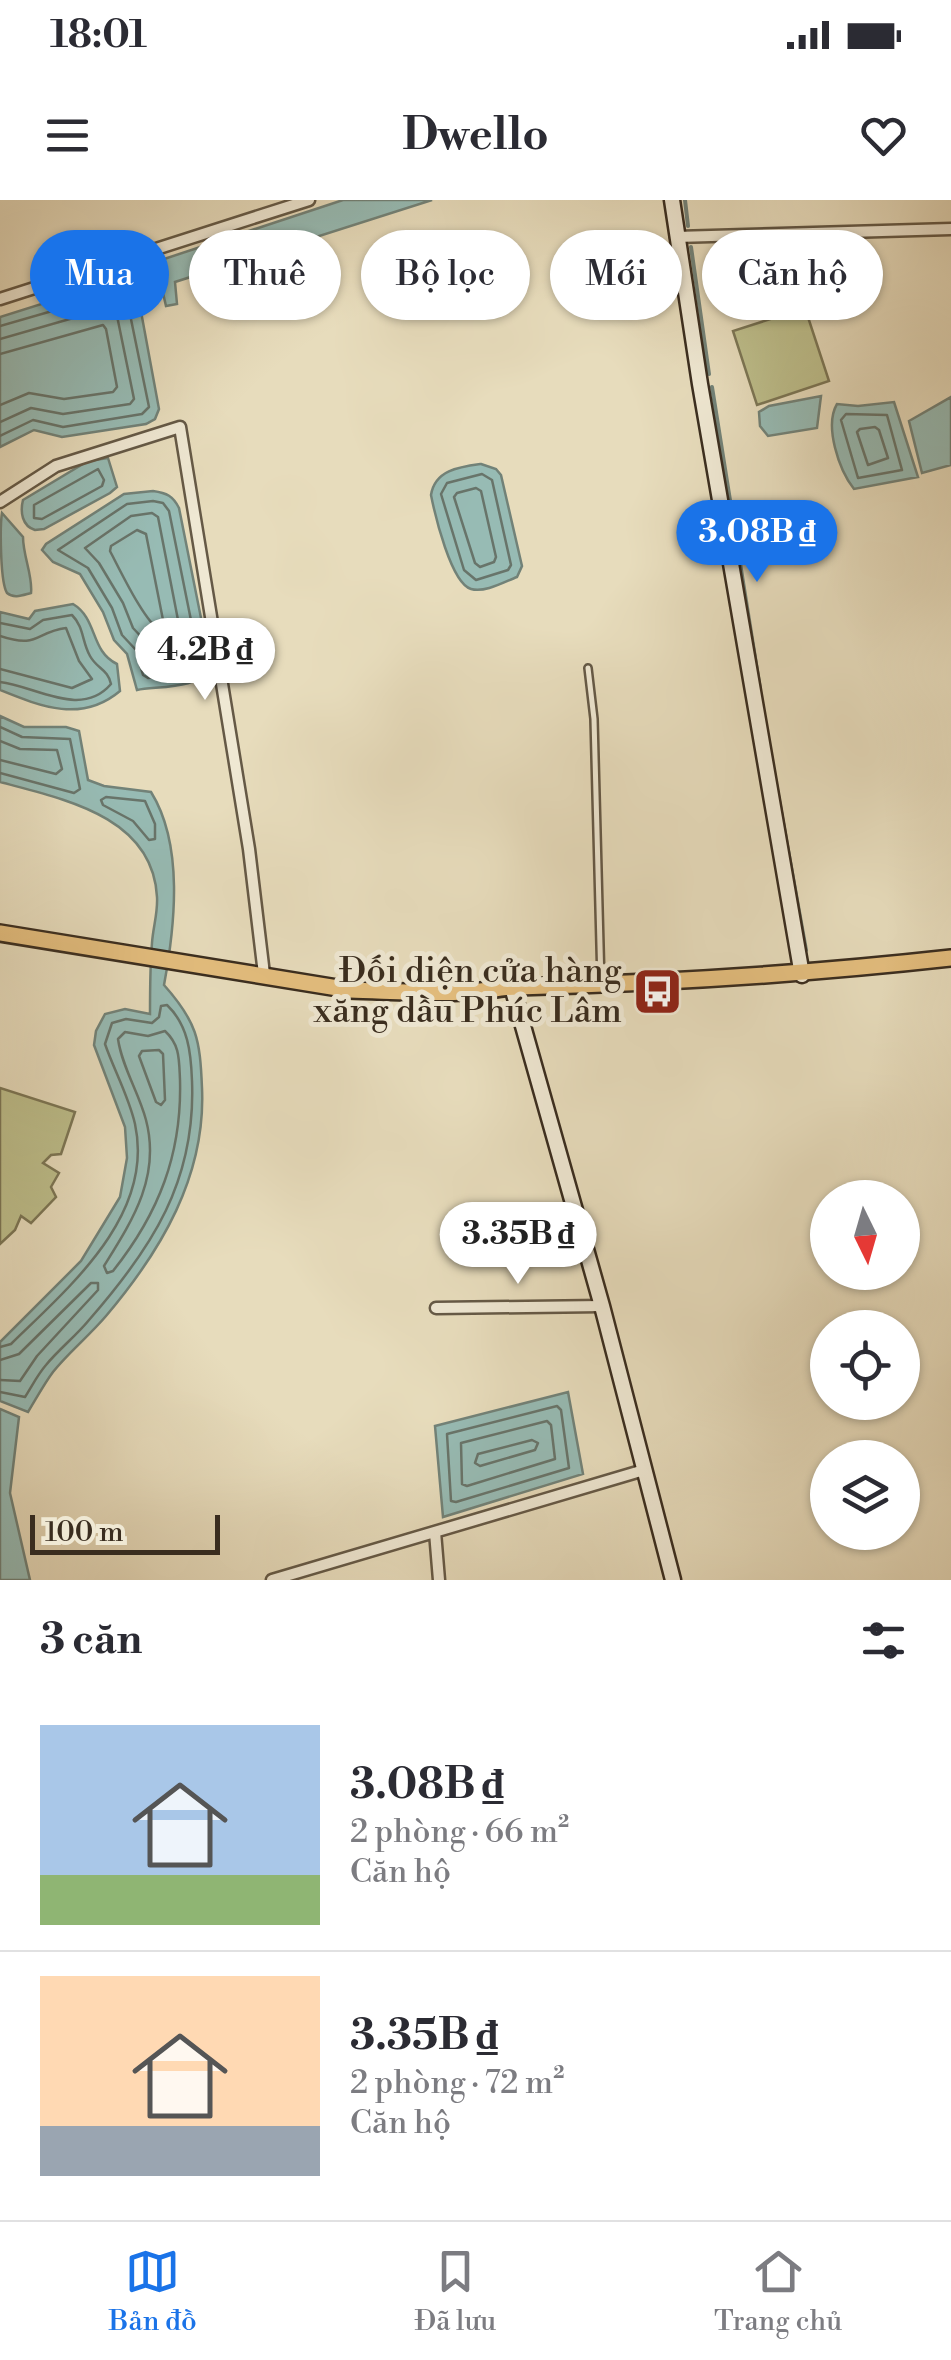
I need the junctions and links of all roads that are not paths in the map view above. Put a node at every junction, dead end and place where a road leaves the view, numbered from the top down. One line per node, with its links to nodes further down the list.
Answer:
1 (309, 200): 7 (street)
2 (672, 200): 4 (street)
3 (951, 229): 5 (street)
4 (675, 230)
5 (682, 237)
6 (682, 272): 13 (street)
7 (0, 298)
8 (0, 502): 12 (street)
9 (588, 668): 14 (lane)
10 (0, 934): 12 (main road)
11 (951, 958): 13 (main road)
12 (264, 974): 15 (main road)
13 (802, 974): 14 (main road)
14 (601, 986): 15 (main road)
15 (512, 987): 16 (street)
16 (602, 1306): 17 (street); 18 (street)
17 (436, 1308)
18 (644, 1470): 19 (street); 22 (street)
19 (435, 1532): 20 (street); 21 (street)
20 (272, 1580)
21 (439, 1580)
22 (674, 1580)

